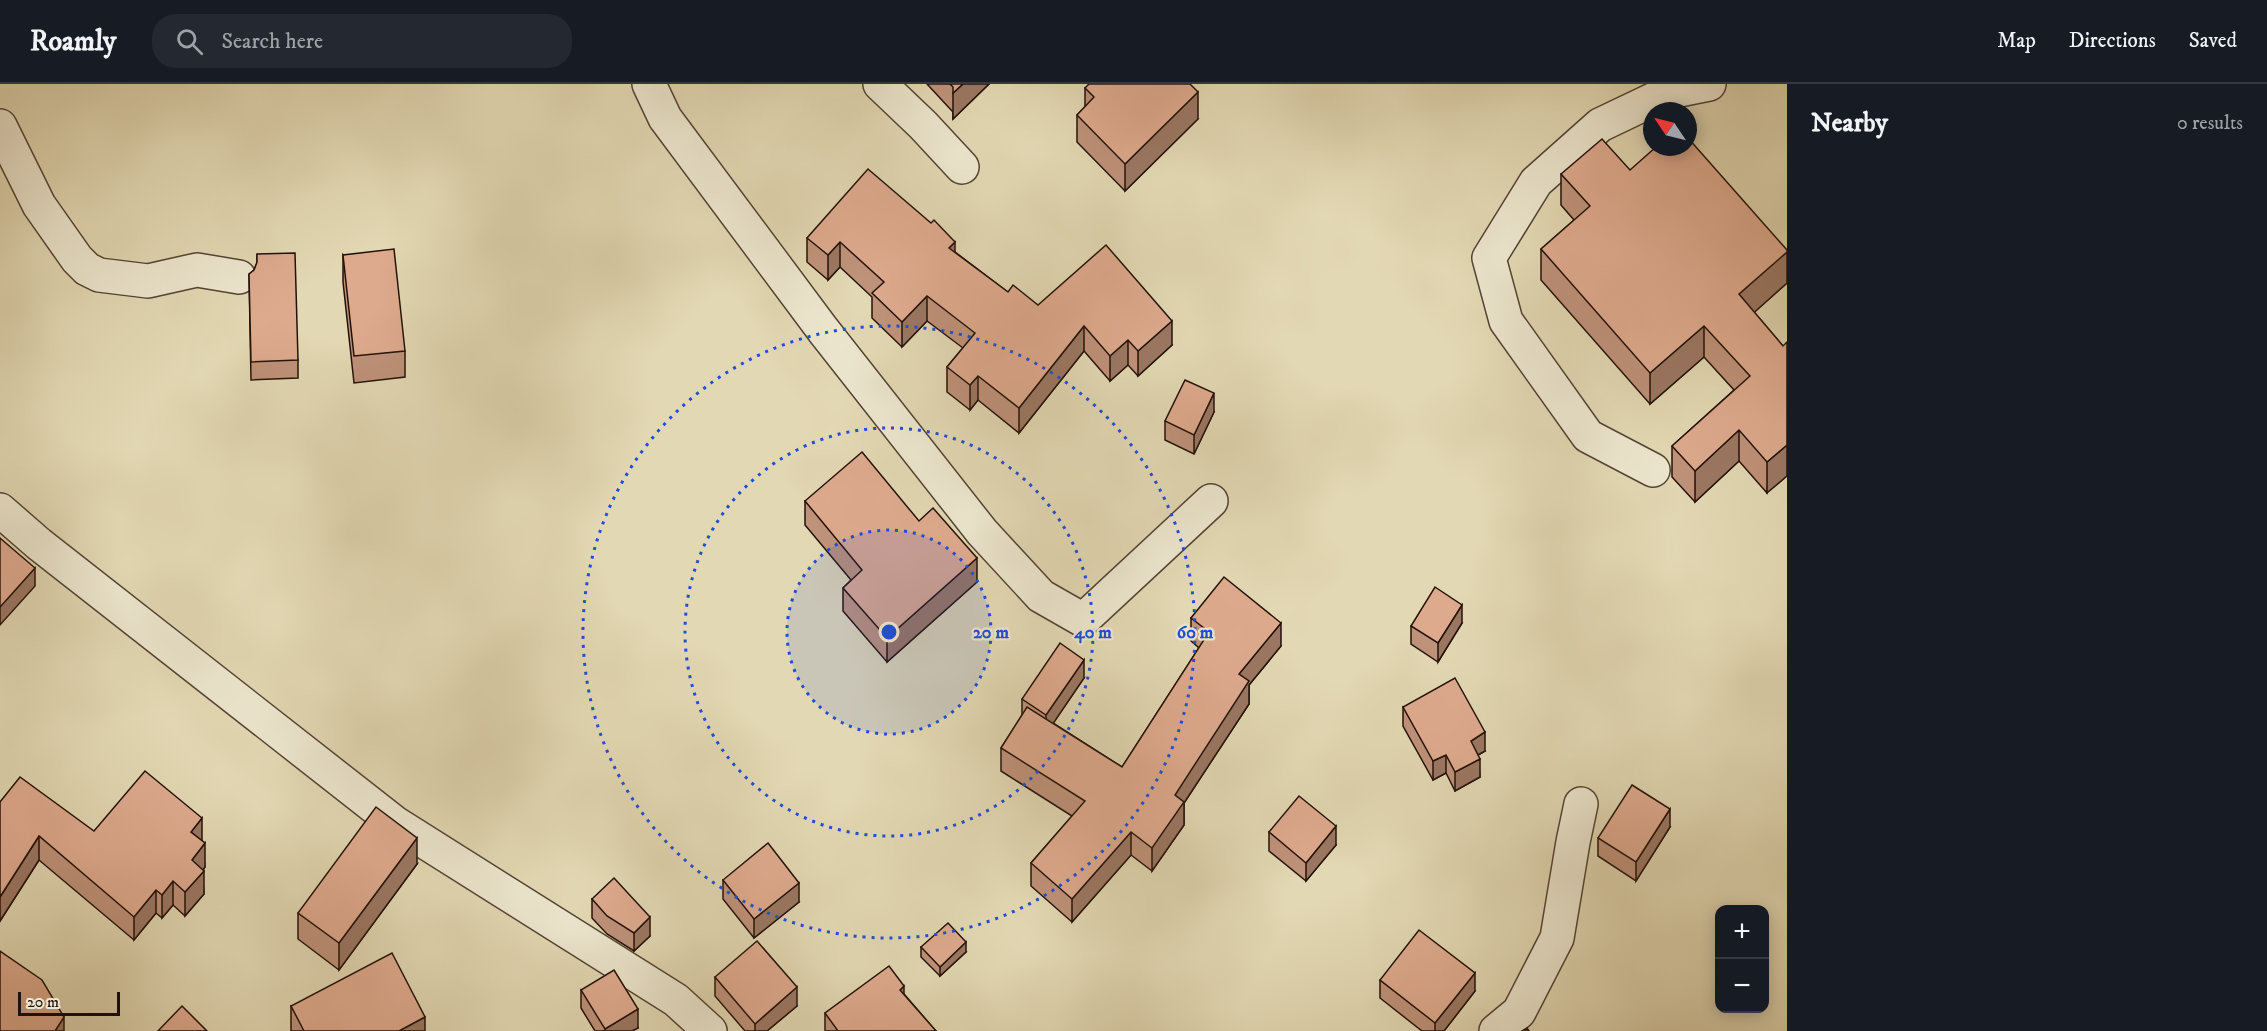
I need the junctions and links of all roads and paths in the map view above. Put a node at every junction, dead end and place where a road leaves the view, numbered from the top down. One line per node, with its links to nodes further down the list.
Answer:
1 (649, 84): 8 (street)
2 (880, 84): 5 (street)
3 (1709, 84): 7 (street)
4 (0, 126): 6 (street)
5 (962, 167)
6 (239, 277)
7 (1653, 470)
8 (1211, 501)
9 (0, 510): 11 (street)
10 (1581, 804): 12 (street)
11 (710, 1031)
12 (1496, 1031)

